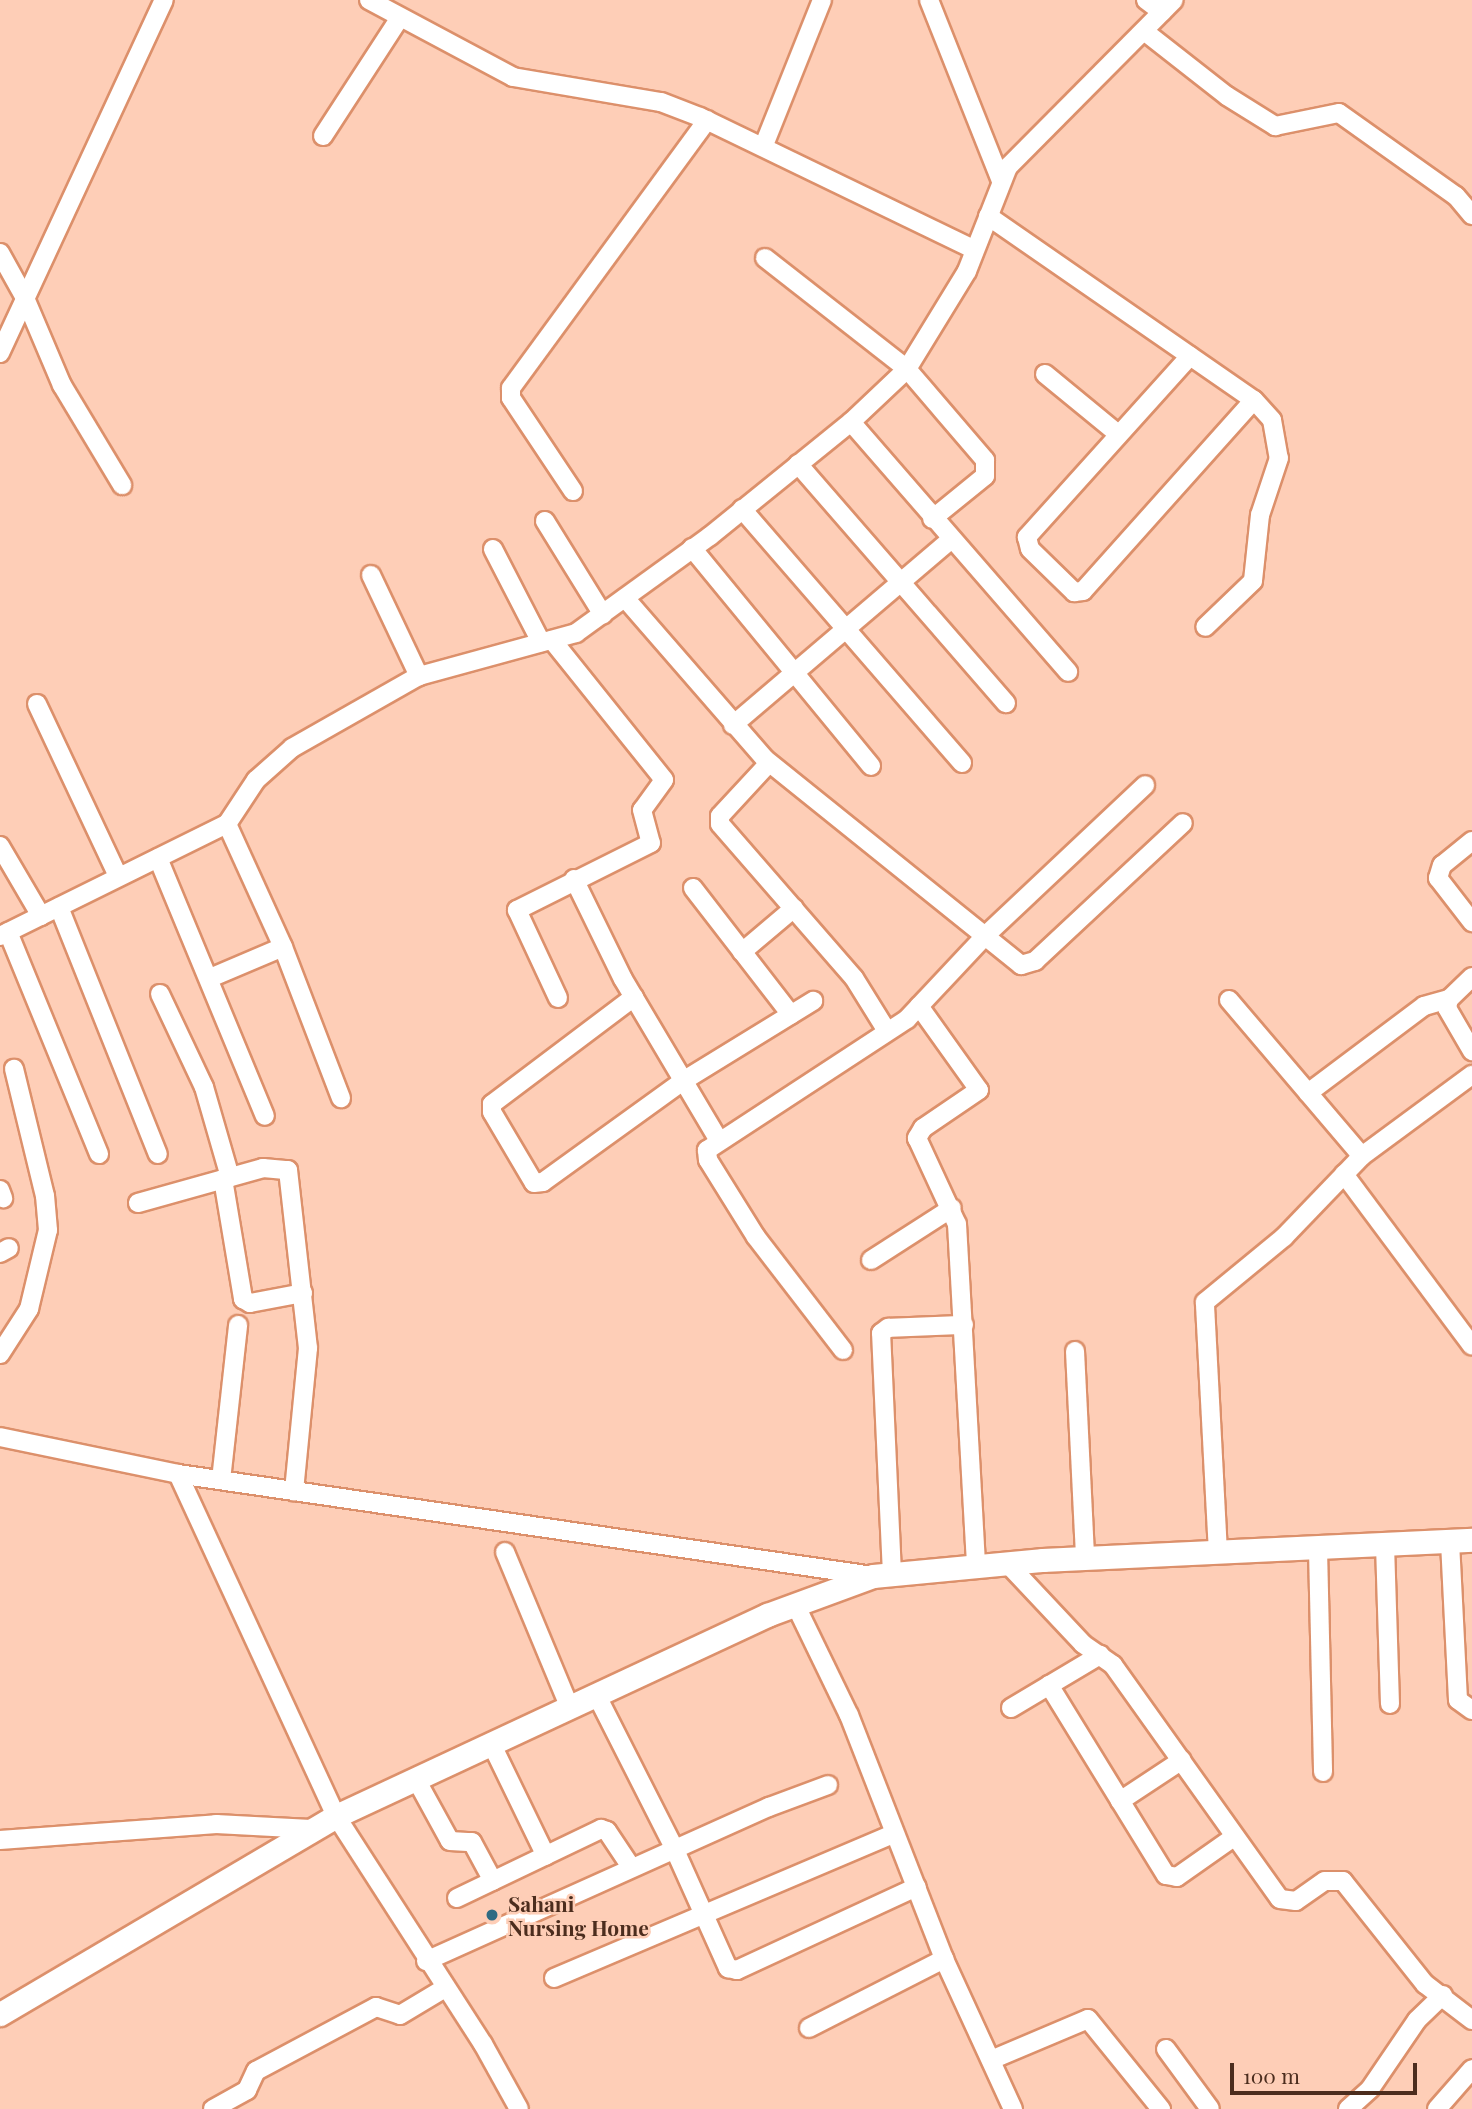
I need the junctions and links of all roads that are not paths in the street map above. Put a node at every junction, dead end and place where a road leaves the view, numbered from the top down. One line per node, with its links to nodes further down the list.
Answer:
1 (164, 0): 18 (street)
2 (369, 0): 7 (street)
3 (822, 0): 11 (street)
4 (929, 0): 12 (street)
5 (1146, 0): 6 (street)
6 (1168, 6): 8 (street)
7 (400, 19): 9 (street); 10 (street)
8 (1144, 31): 12 (street); 13 (street)
9 (707, 120): 11 (street); 29 (street)
10 (323, 136)
11 (764, 145): 15 (street)
12 (1001, 181): 14 (street)
13 (1472, 215)
14 (988, 216): 15 (street); 21 (street)
15 (975, 250): 22 (street)
16 (0, 253): 18 (street)
17 (765, 258): 22 (street)
18 (25, 298): 19 (street); 28 (street)
19 (5, 326): 20 (street)
20 (0, 353)
21 (1190, 356): 24 (street); 26 (street)
22 (907, 369): 25 (street); 31 (street)
23 (1045, 374): 26 (street)
24 (1254, 400): 26 (street); 40 (street)
25 (851, 422): 27 (street); 31 (street)
26 (1118, 434)
27 (798, 464): 30 (street); 37 (street)
28 (121, 485)
29 (573, 491)
30 (742, 509): 34 (street); 41 (street)
31 (932, 519): 33 (street)
32 (545, 521): 39 (street)
33 (950, 540): 37 (street); 44 (street)
34 (692, 548): 38 (street); 43 (street)
35 (493, 549): 42 (street)
36 (371, 575): 45 (street)
37 (902, 580): 41 (street); 47 (street)
38 (625, 598): 39 (street); 48 (street)
39 (603, 614): 42 (street)
40 (1205, 627)
41 (844, 630): 43 (street); 50 (street)
42 (547, 641): 45 (street); 59 (street)
43 (794, 671): 48 (street); 51 (street)
44 (1069, 672)
45 (419, 676): 54 (street)
46 (37, 704): 58 (street)
47 (1006, 704)
48 (733, 725): 49 (street)
49 (769, 763): 62 (street); 66 (street)
50 (962, 764)
51 (871, 766)
52 (1145, 785): 66 (street)
53 (1183, 823): 66 (street)
54 (227, 824): 57 (street); 67 (street)
55 (1472, 841): 63 (street)
56 (0, 846): 64 (street)
57 (158, 858): 58 (street); 70 (street)
58 (118, 877): 61 (street)
59 (574, 879): 72 (street); 73 (street)
60 (693, 888): 68 (street)
61 (59, 907): 64 (street); 89 (street)
62 (794, 908): 68 (street); 79 (street)
63 (1468, 912)
64 (41, 916): 65 (street)
65 (4, 934): 88 (street)
66 (985, 936): 77 (street)
67 (283, 947): 70 (street); 85 (street)
68 (743, 952): 78 (street)
69 (1472, 977): 74 (street)
70 (210, 978): 86 (street)
71 (160, 994): 92 (street)
72 (634, 997): 83 (street); 83 (street)
73 (558, 998)
74 (1449, 999): 80 (street); 84 (street)
75 (1229, 1000): 84 (street)
76 (813, 1001): 78 (street)
77 (919, 1006): 79 (street); 94 (street)
78 (791, 1015): 83 (street)
79 (887, 1031): 87 (street)
80 (1472, 1051)
81 (14, 1069): 102 (street)
82 (1472, 1074): 90 (street)
83 (683, 1081): 87 (street)
84 (1308, 1093): 90 (street)
85 (341, 1098)
86 (265, 1116)
87 (718, 1139): 100 (street)
88 (99, 1154)
89 (159, 1154)
90 (1362, 1156): 91 (street)
91 (1345, 1174): 99 (street); 111 (street)
92 (227, 1178): 93 (street); 96 (street); 96 (street)
93 (138, 1203)
94 (952, 1208): 95 (street); 98 (street)
95 (871, 1260)
96 (303, 1293): 106 (street)
97 (238, 1325): 105 (street)
98 (964, 1325): 114 (street); 115 (street)
99 (1472, 1346)
100 (843, 1350)
101 (1075, 1351): 112 (street)
102 (0, 1354)
103 (0, 1437): 104 (street)
104 (178, 1474): 105 (street); 130 (street)
105 (221, 1480): 106 (street)
106 (294, 1491): 115 (street)
107 (1461, 1541): 108 (main road); 123 (street)
108 (1384, 1545): 109 (main road); 120 (street)
109 (1318, 1549): 111 (main road); 126 (street)
110 (505, 1552): 121 (street)
111 (1218, 1553): 112 (main road)
112 (1085, 1558): 113 (main road)
113 (1007, 1563): 114 (main road); 117 (street)
114 (976, 1565): 115 (main road)
115 (883, 1575): 116 (main road)
116 (795, 1604): 119 (main road); 132 (street)
117 (1100, 1655): 118 (street); 125 (street)
118 (1049, 1685): 122 (street); 129 (street)
119 (596, 1694): 121 (main road); 135 (street)
120 (1390, 1704)
121 (569, 1706): 124 (main road)
122 (1011, 1708)
123 (1472, 1710)
124 (492, 1745): 127 (main road); 136 (street)
125 (1182, 1760): 129 (street); 133 (street)
126 (1323, 1772)
127 (417, 1781): 130 (main road); 138 (street)
128 (828, 1785): 135 (street)
129 (1120, 1801): 133 (street)
130 (335, 1816): 131 (main road); 143 (street)
131 (311, 1829): 134 (street); 147 (main road)
132 (894, 1834): 139 (street); 141 (street)
133 (1234, 1836): 146 (street)
134 (0, 1840)
135 (674, 1848): 137 (street); 141 (street)
136 (546, 1856): 137 (street); 138 (street)
137 (631, 1867): 143 (street)
138 (493, 1881): 140 (street)
139 (917, 1887): 141 (street); 142 (street)
140 (457, 1898)
141 (703, 1913): 144 (street)
142 (944, 1959): 149 (street); 151 (street)
143 (426, 1961): 145 (street)
144 (555, 1978)
145 (445, 1989): 153 (street); 154 (street)
146 (1443, 1995): 148 (street); 158 (street)
147 (0, 2014)
148 (1472, 2020)
149 (809, 2028)
150 (1166, 2049): 157 (street)
151 (991, 2060): 155 (street); 156 (street)
152 (1472, 2069): 159 (street)
153 (213, 2109)
154 (519, 2109)
155 (1013, 2109)
156 (1161, 2109)
157 (1210, 2109)
158 (1348, 2109)
159 (1437, 2109)

